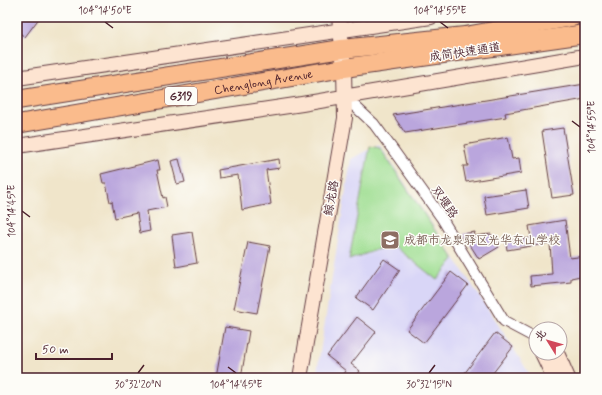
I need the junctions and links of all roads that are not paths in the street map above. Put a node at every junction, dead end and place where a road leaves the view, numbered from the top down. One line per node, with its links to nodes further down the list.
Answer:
1 (431, 17): 3 (street)
2 (572, 17): 5 (highway, 成简快速通道 / G319)
3 (340, 24): 5 (street, 鲸龙路); 8 (street)
4 (585, 34): 7 (highway, 成简快速通道 / G319)
5 (342, 49): 7 (street, 鲸龙路); 10 (highway, Chenglong Avenue / G319)
6 (585, 56): 9 (street)
7 (344, 68): 9 (street, 鲸龙路); 11 (highway, Chenglong Avenue / G319)
8 (17, 78)
9 (345, 97): 12 (street); 13 (street, 双堰路); 16 (street, 鲸龙路)
10 (17, 100)
11 (17, 124)
12 (17, 146)
13 (528, 334)
14 (546, 361): 17 (street)
15 (561, 361): 18 (street)
16 (300, 378)
17 (554, 378)
18 (568, 378)

